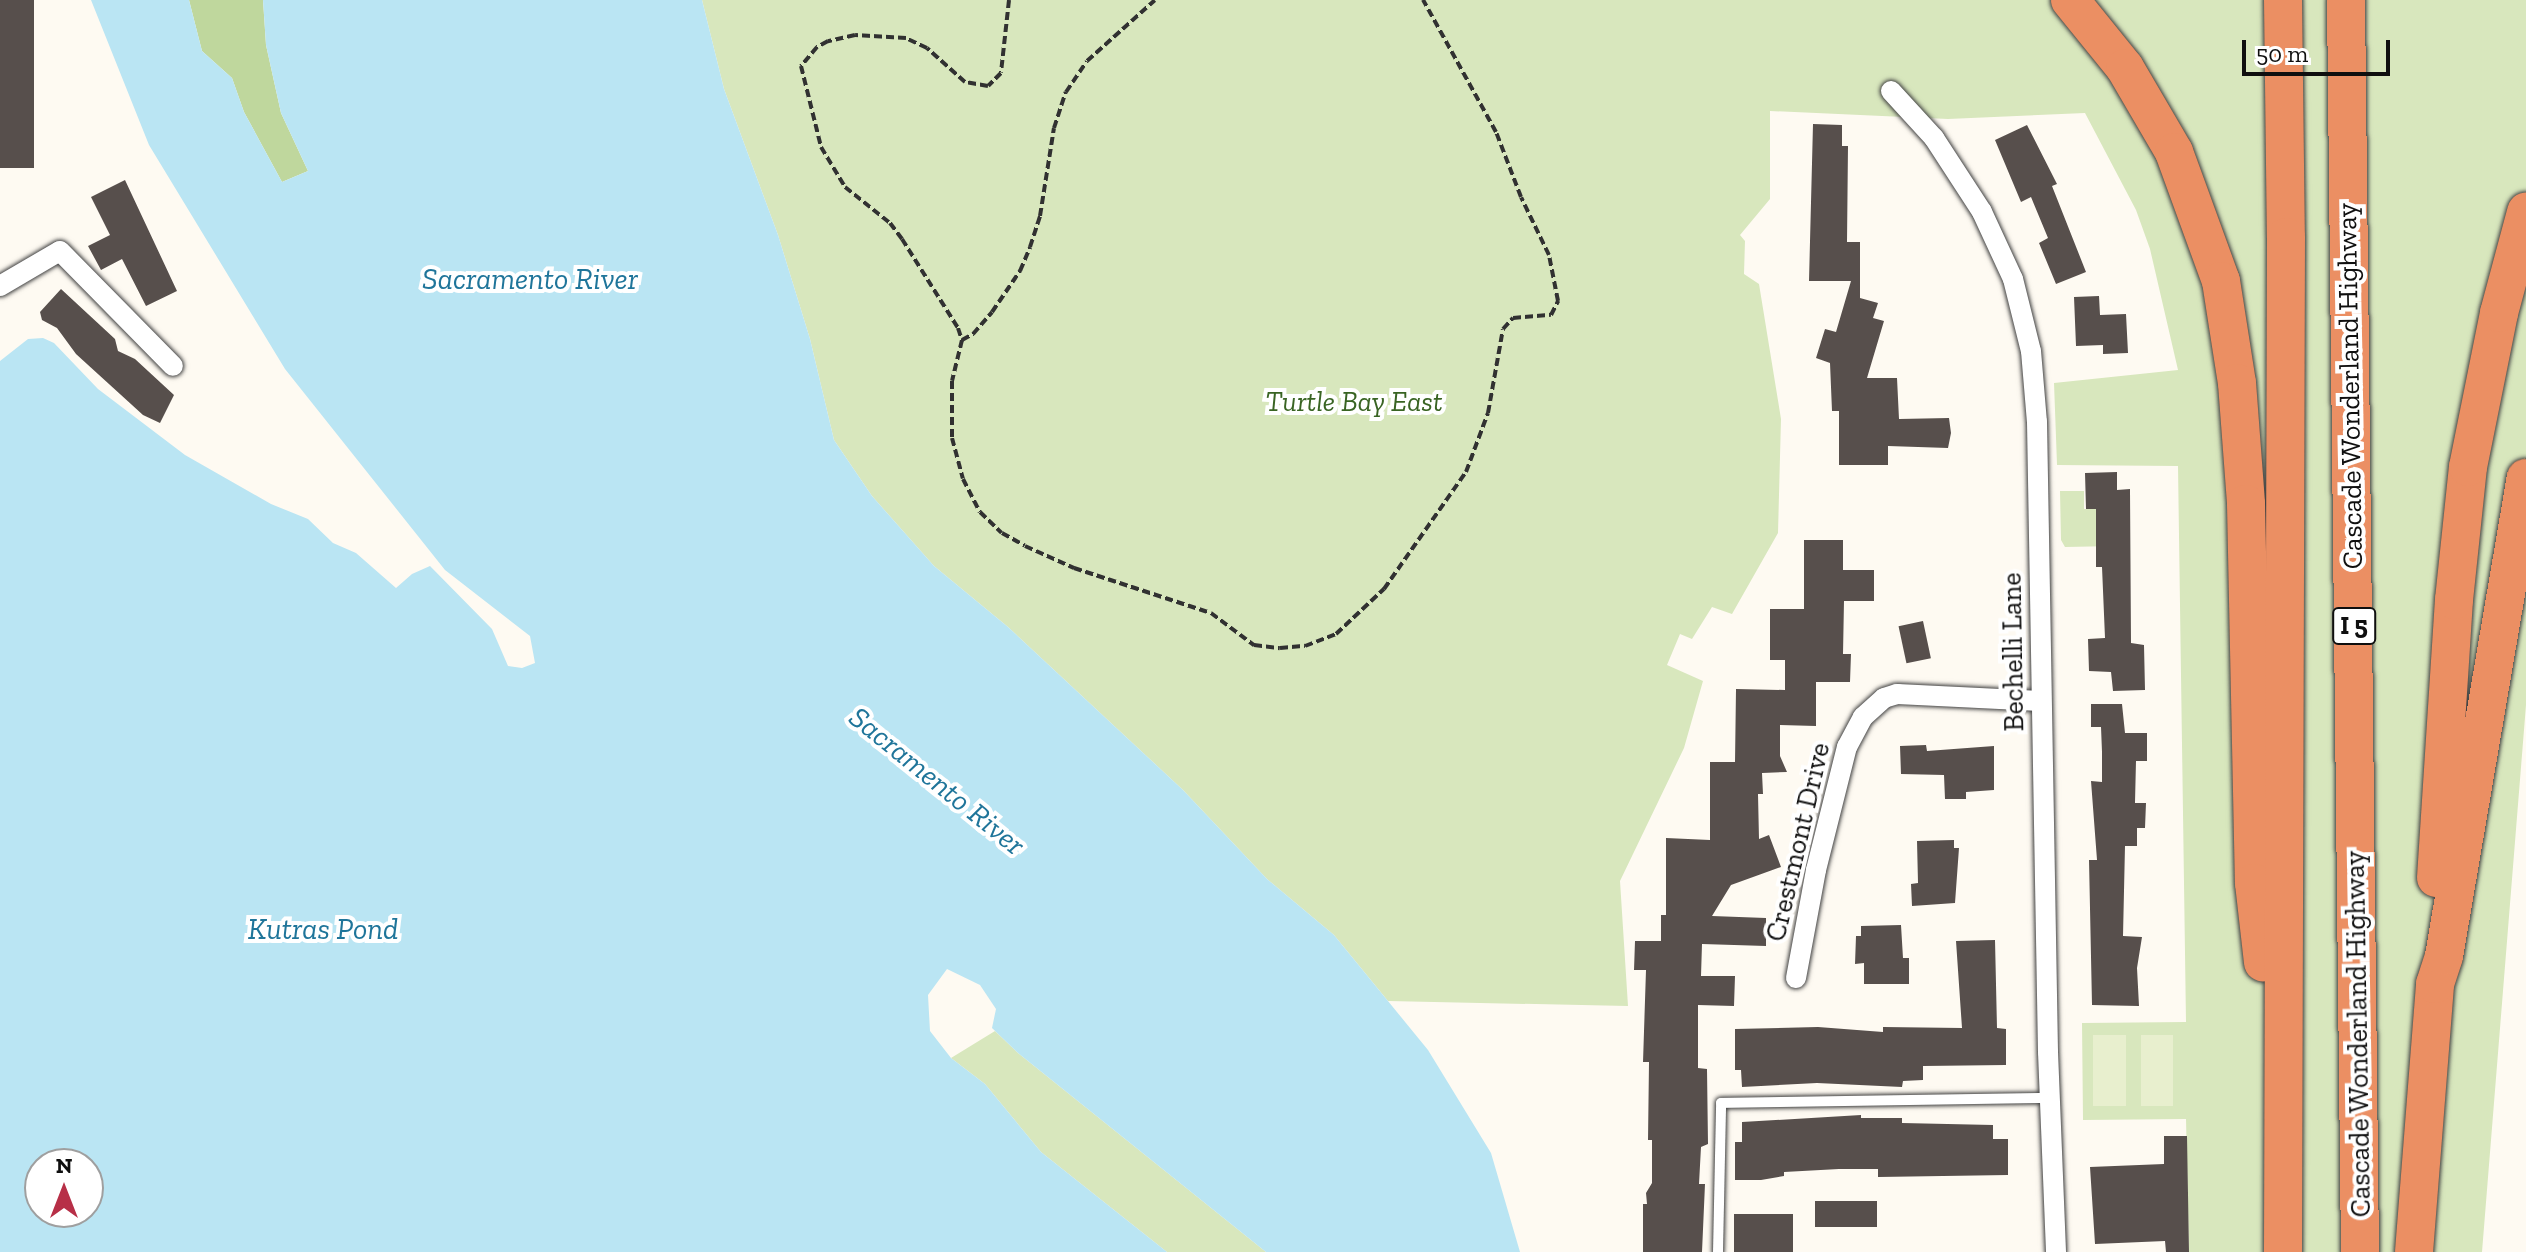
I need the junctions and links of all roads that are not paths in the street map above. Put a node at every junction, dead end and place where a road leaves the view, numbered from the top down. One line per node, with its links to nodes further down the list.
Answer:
1 (2070, 0): 13 (highway)
2 (2283, 0): 13 (highway)
3 (2346, 0): 17 (highway, Cascade Wonderland Highway / I 5)
4 (1891, 91): 9 (street, Bechelli Lane)
5 (2526, 212): 11 (highway)
6 (0, 286): 7 (street)
7 (173, 366)
8 (2524, 494): 11 (highway)
9 (2041, 701): 10 (street, Crestmont Drive); 12 (street, Bechelli Lane)
10 (1796, 978)
11 (2435, 984): 18 (highway)
12 (2050, 1098): 14 (lane); 15 (street, Bechelli Lane)
13 (2283, 1120): 16 (highway)
14 (1718, 1252)
15 (2056, 1252)
16 (2283, 1252)
17 (2360, 1252)
18 (2414, 1252)

